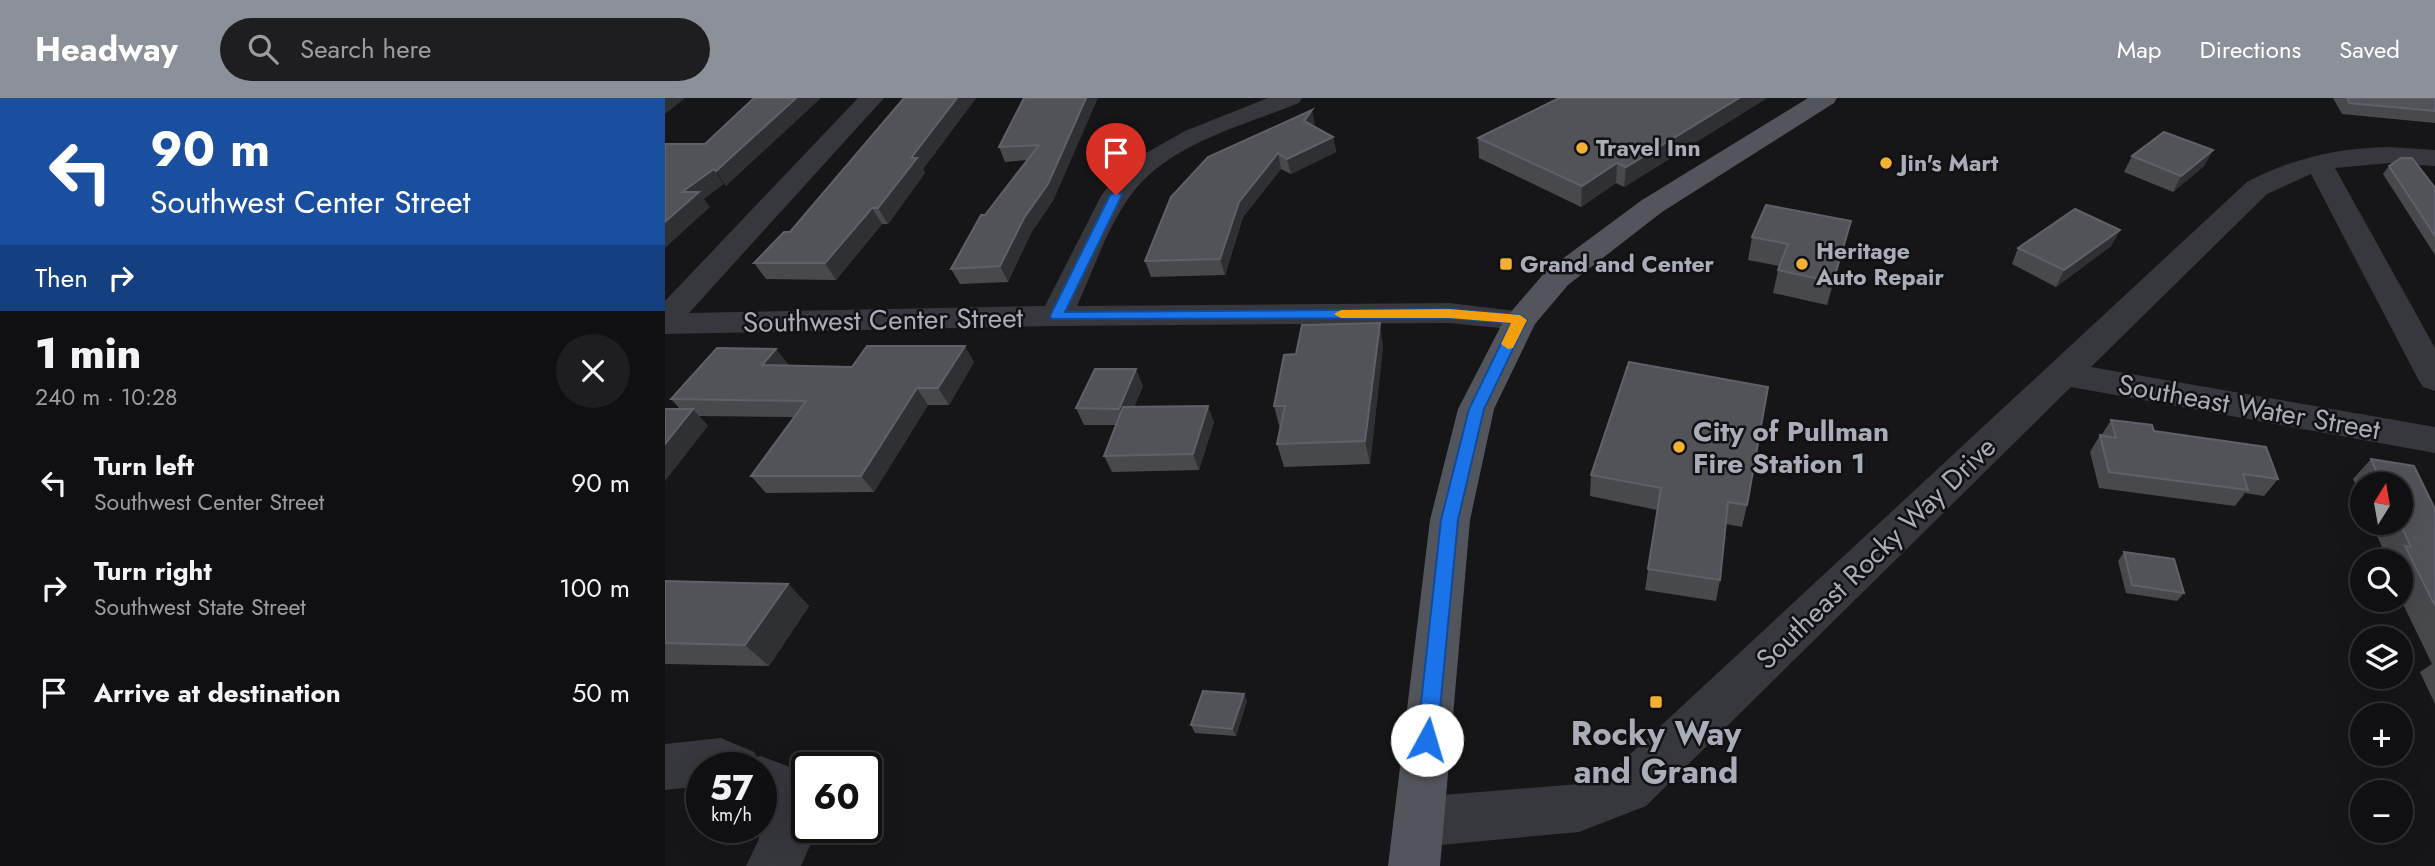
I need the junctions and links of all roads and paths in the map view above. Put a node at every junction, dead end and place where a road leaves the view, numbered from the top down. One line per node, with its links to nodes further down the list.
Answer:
1 (872, 98): 8 (street)
2 (1288, 98): 6 (street)
3 (1825, 98): 7 (main road)
4 (2435, 158): 5 (street)
5 (2300, 168): 9 (street, Southeast Rocky Way Drive); 10 (street)
6 (1056, 316): 7 (street, Southwest Center Street); 8 (street, Southwest Center Street)
7 (1520, 320): 15 (main road)
8 (665, 322)
9 (2063, 374): 11 (street, Southeast Water Street); 15 (street, Southeast Rocky Way Drive)
10 (2435, 379)
11 (2435, 440)
12 (686, 765): 13 (street)
13 (665, 767)
14 (777, 823): 16 (street)
15 (1416, 844)
16 (772, 866)

